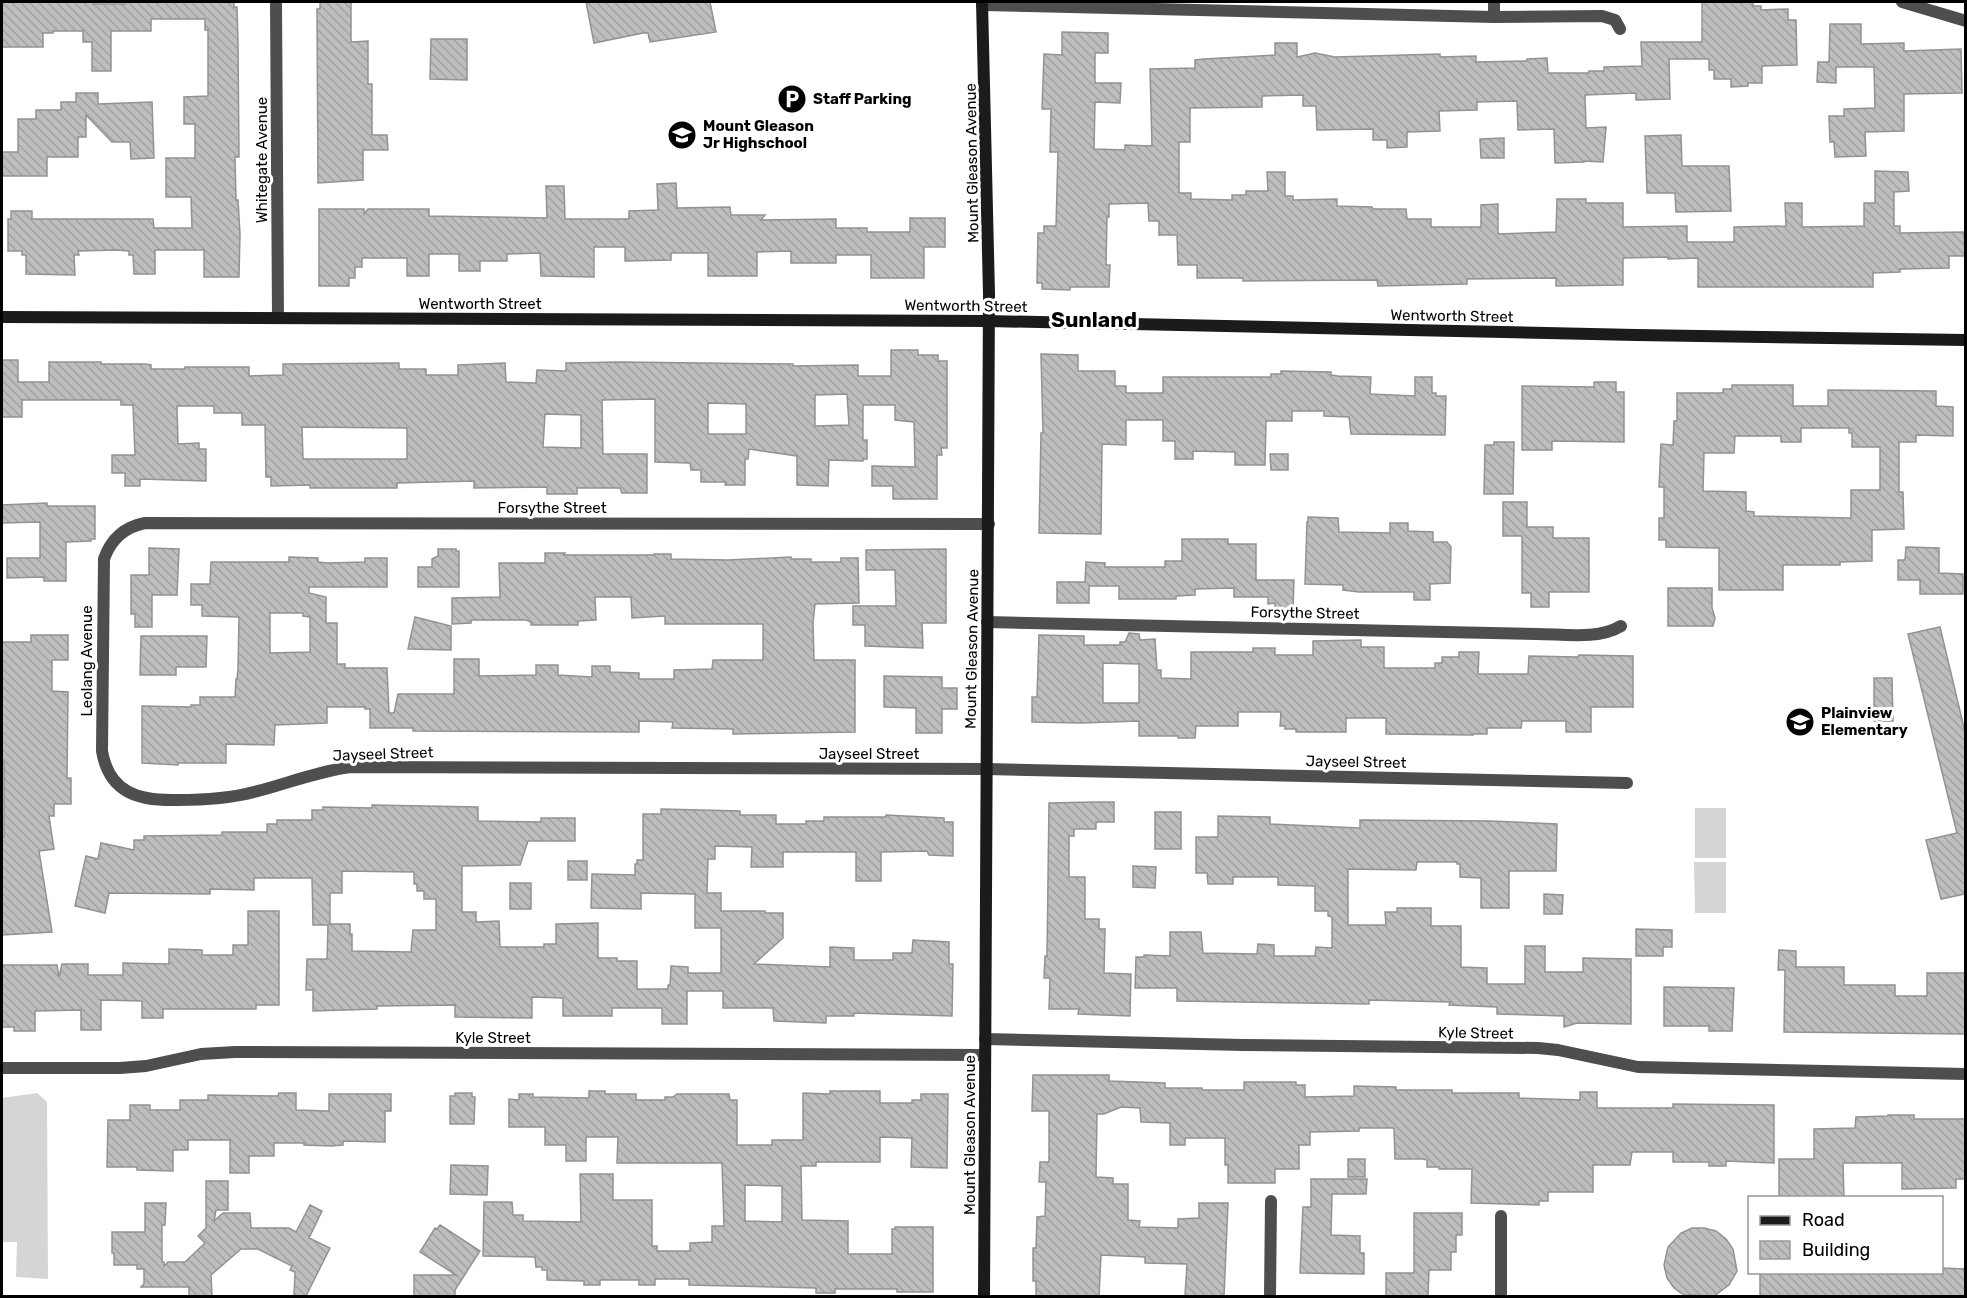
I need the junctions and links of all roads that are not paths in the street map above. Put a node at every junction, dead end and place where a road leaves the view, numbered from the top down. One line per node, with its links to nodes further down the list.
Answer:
1 (276, 2): 9 (street, Whitegate Avenue)
2 (1494, 2): 5 (street)
3 (1902, 2): 6 (street)
4 (982, 3): 5 (street); 10 (street, Mount Gleason Avenue)
5 (1494, 17): 7 (street)
6 (1965, 21)
7 (1620, 29)
8 (2, 317): 9 (street, Wentworth Street)
9 (278, 318): 10 (street, Wentworth Street)
10 (989, 321): 11 (street, Wentworth Street); 12 (street, Mount Gleason Avenue)
11 (1965, 340)
12 (989, 524): 13 (street, Forsythe Street); 14 (street, Mount Gleason Avenue)
13 (119, 535): 18 (street, Leolang Avenue)
14 (987, 622): 15 (street, Forsythe Street); 16 (street, Mount Gleason Avenue)
15 (1621, 626)
16 (986, 769): 17 (street, Jayseel Street); 18 (street, Jayseel Street); 19 (street, Mount Gleason Avenue)
17 (1627, 783)
18 (119, 786)
19 (985, 1039): 20 (street, Mount Gleason Avenue); 22 (street, Kyle Street)
20 (985, 1055): 21 (street, Kyle Street); 25 (street, Mount Gleason Avenue)
21 (2, 1068)
22 (1965, 1074)
23 (1271, 1201): 26 (street)
24 (1501, 1216): 27 (street)
25 (984, 1296)
26 (1270, 1296)
27 (1501, 1296)

